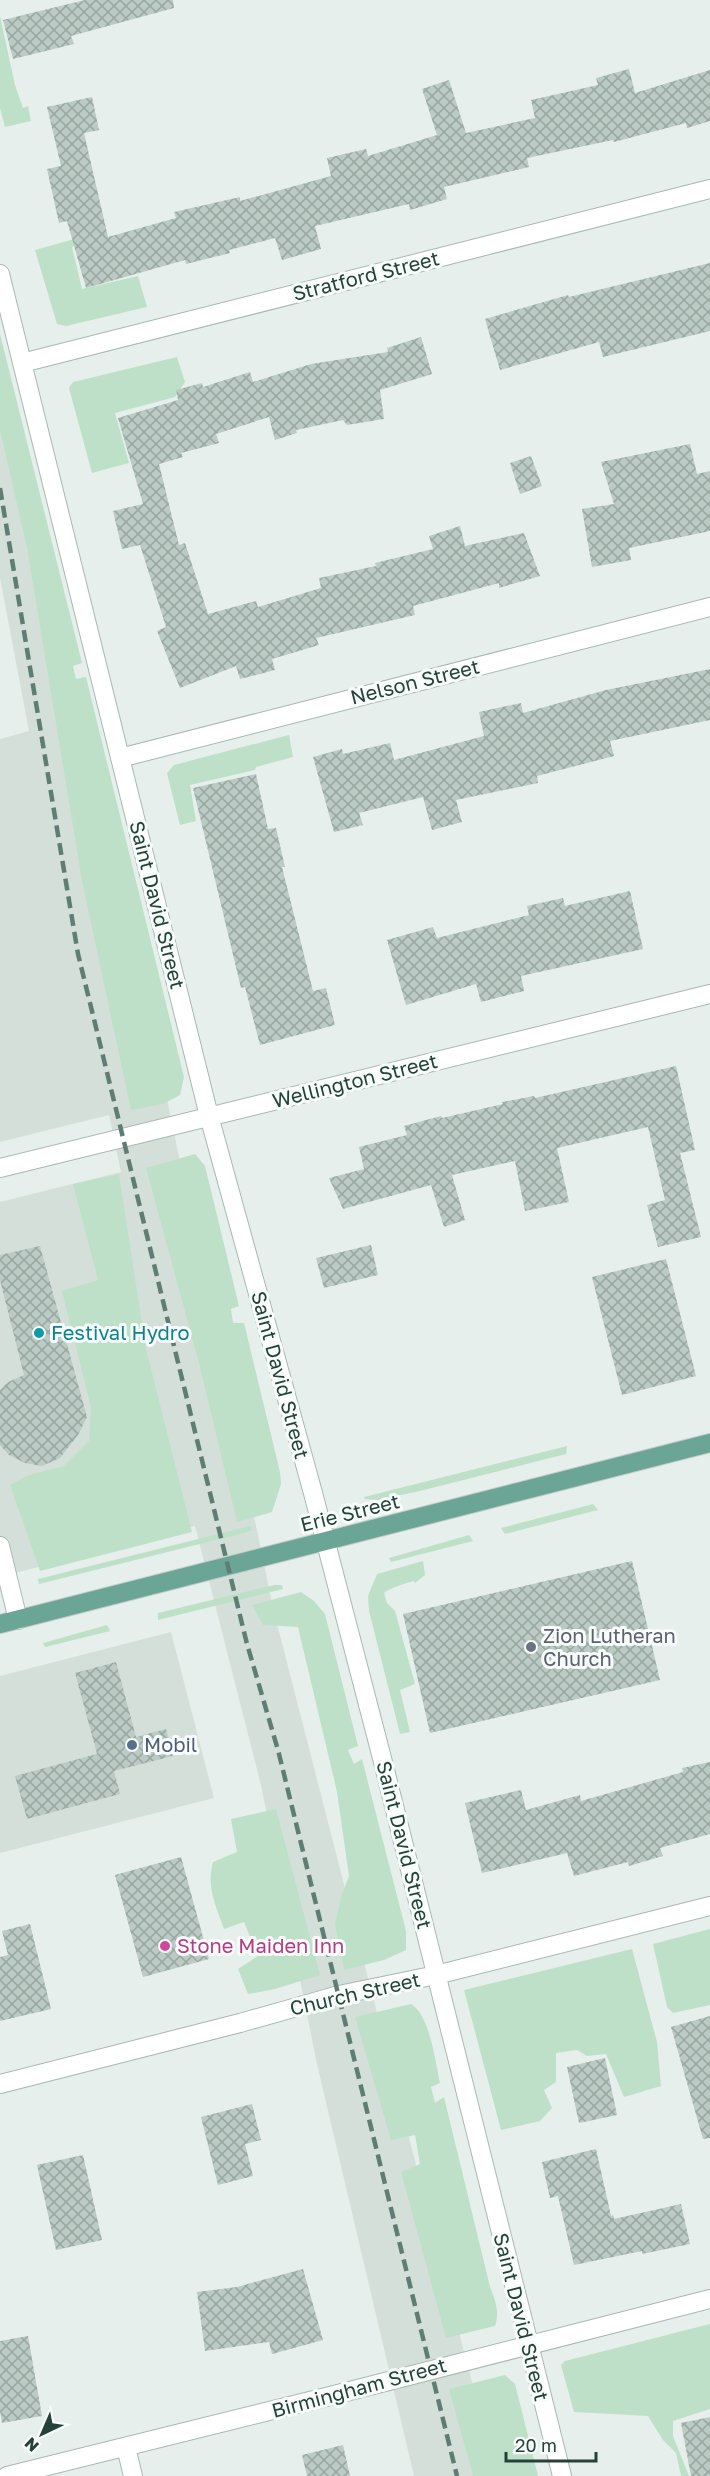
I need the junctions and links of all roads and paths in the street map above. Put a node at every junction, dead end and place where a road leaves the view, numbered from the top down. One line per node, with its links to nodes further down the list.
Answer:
1 (710, 189): 3 (street, Stratford Street)
2 (0, 274): 3 (street, Saint David Street)
3 (22, 363): 5 (street, Saint David Street)
4 (710, 607): 5 (street, Nelson Street)
5 (120, 758): 7 (street, Saint David Street)
6 (710, 994): 7 (street, Wellington Street)
7 (209, 1116): 8 (street, Wellington Street); 10 (street, Saint David Street)
8 (0, 1168)
9 (710, 1443): 10 (main road, Erie Street)
10 (325, 1542): 12 (main road, Erie Street); 14 (street, Saint David Street)
11 (0, 1546): 12 (street)
12 (9, 1622)
13 (710, 1906): 14 (street, Church Street)
14 (436, 1975): 15 (street, Church Street); 17 (street, Saint David Street)
15 (0, 2084)
16 (710, 2299): 17 (street, Birmingham Street)
17 (529, 2345): 18 (street, Birmingham Street); 21 (street, Saint David Street)
18 (126, 2447): 19 (street, Birmingham Street); 20 (street)
19 (7, 2476)
20 (133, 2476)
21 (562, 2476)

